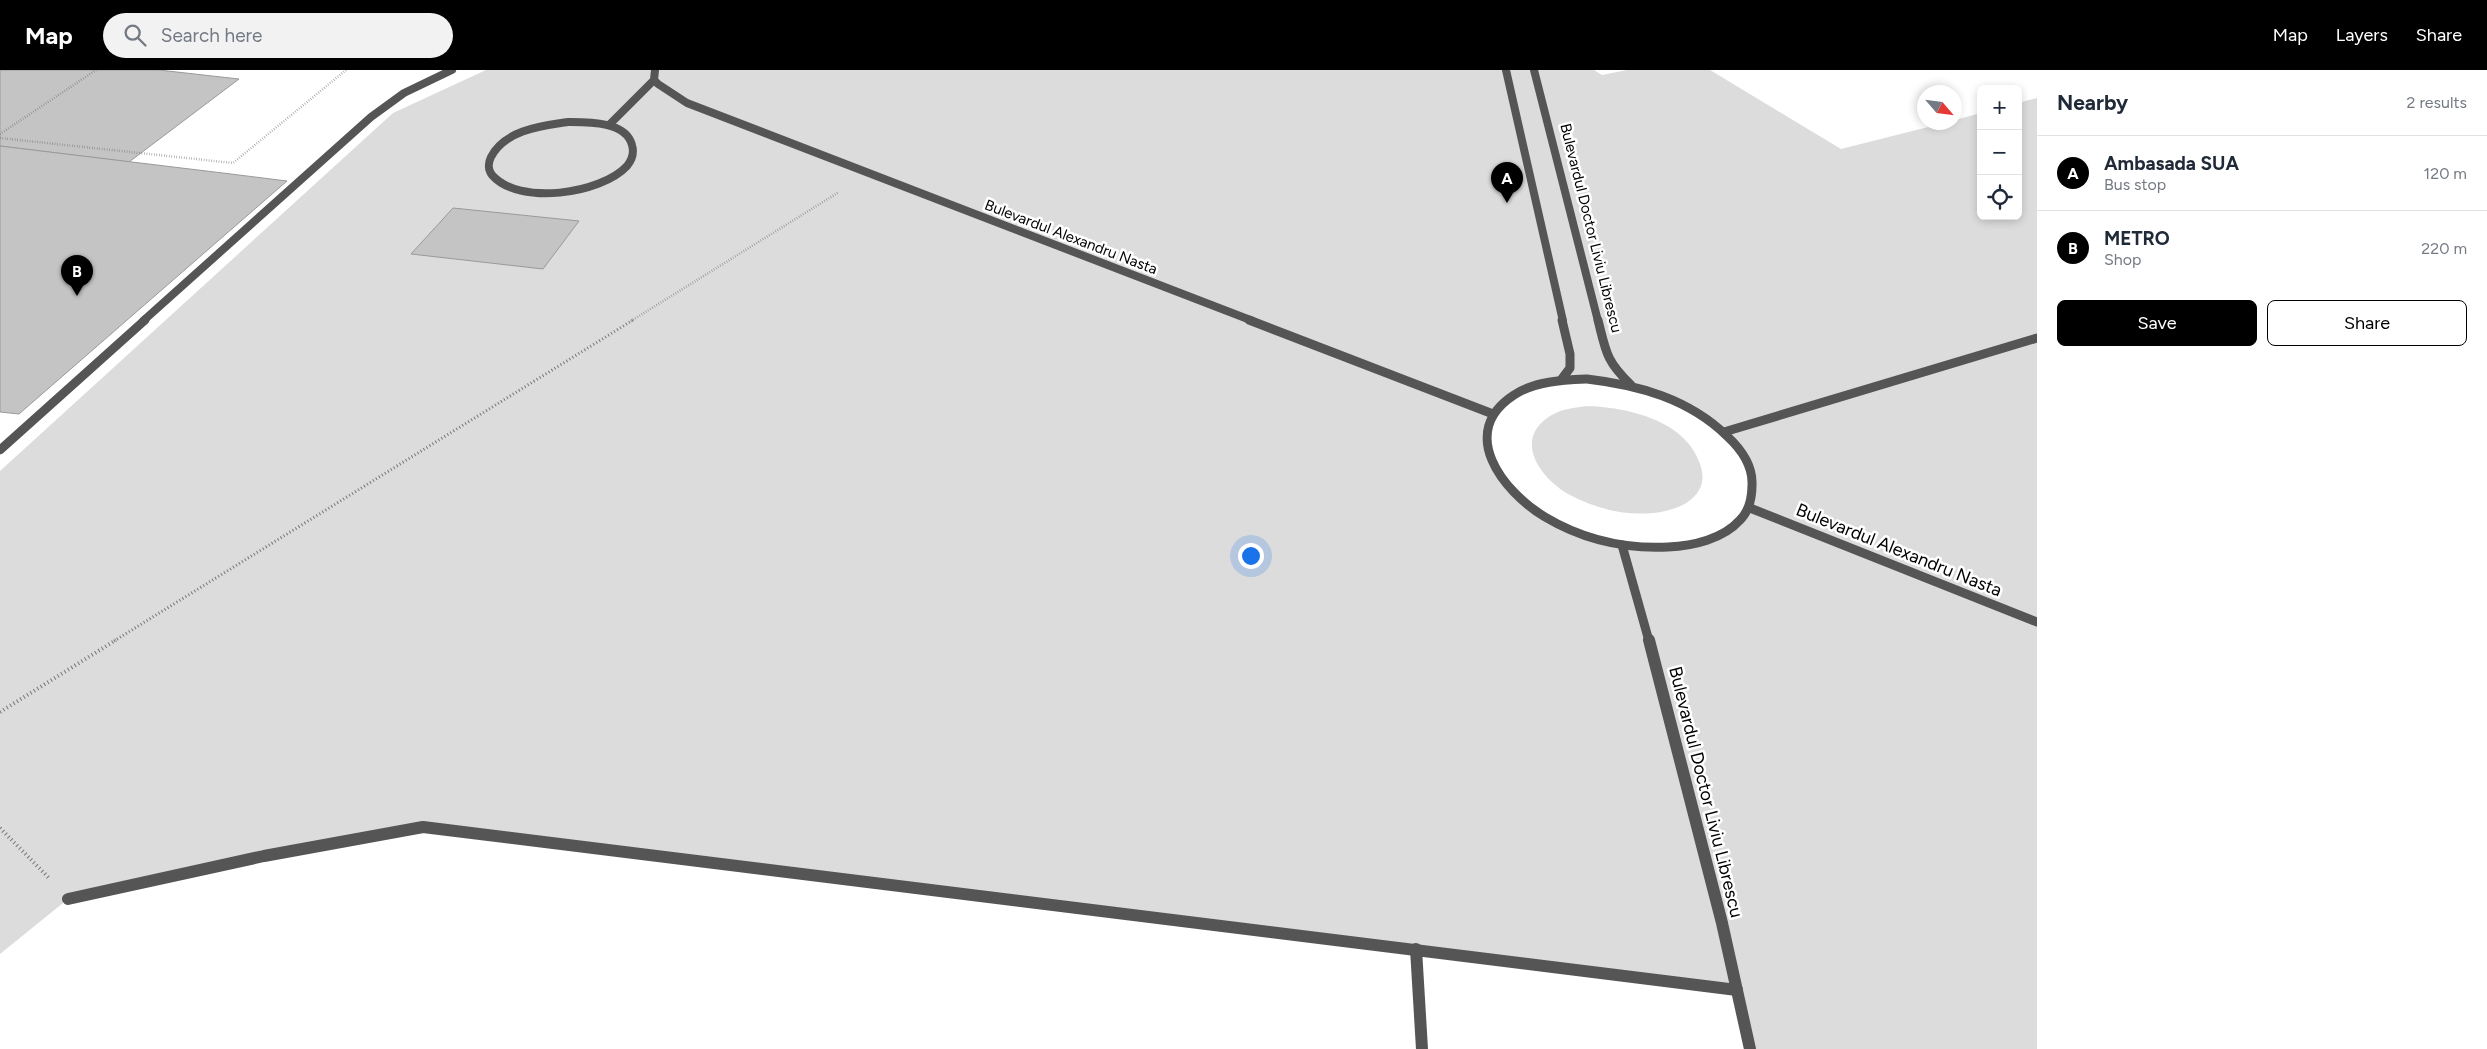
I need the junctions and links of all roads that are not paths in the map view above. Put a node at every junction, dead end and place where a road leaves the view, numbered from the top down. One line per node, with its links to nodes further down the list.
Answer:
1 (452, 70): 12 (street)
2 (655, 70): 5 (street)
3 (1506, 70): 8 (street)
4 (1534, 70): 9 (street, Bulevardul Doctor Liviu Librescu)
5 (654, 80): 6 (street); 10 (street, Bulevardul Alexandru Nasta)
6 (608, 126): 6 (street)
7 (2037, 338): 11 (street)
8 (1561, 380): 9 (street); 10 (street)
9 (1632, 385): 11 (street)
10 (1493, 414): 14 (street)
11 (1724, 432): 13 (street)
12 (0, 450)
13 (1750, 508): 14 (street); 15 (street, Bulevardul Alexandru Nasta)
14 (1622, 545): 18 (street, Bulevardul Doctor Liviu Librescu)
15 (2037, 622)
16 (68, 898): 17 (street)
17 (1416, 949): 18 (street); 19 (street)
18 (1737, 990): 20 (street, Bulevardul Doctor Liviu Librescu)
19 (1422, 1049)
20 (1750, 1049)

